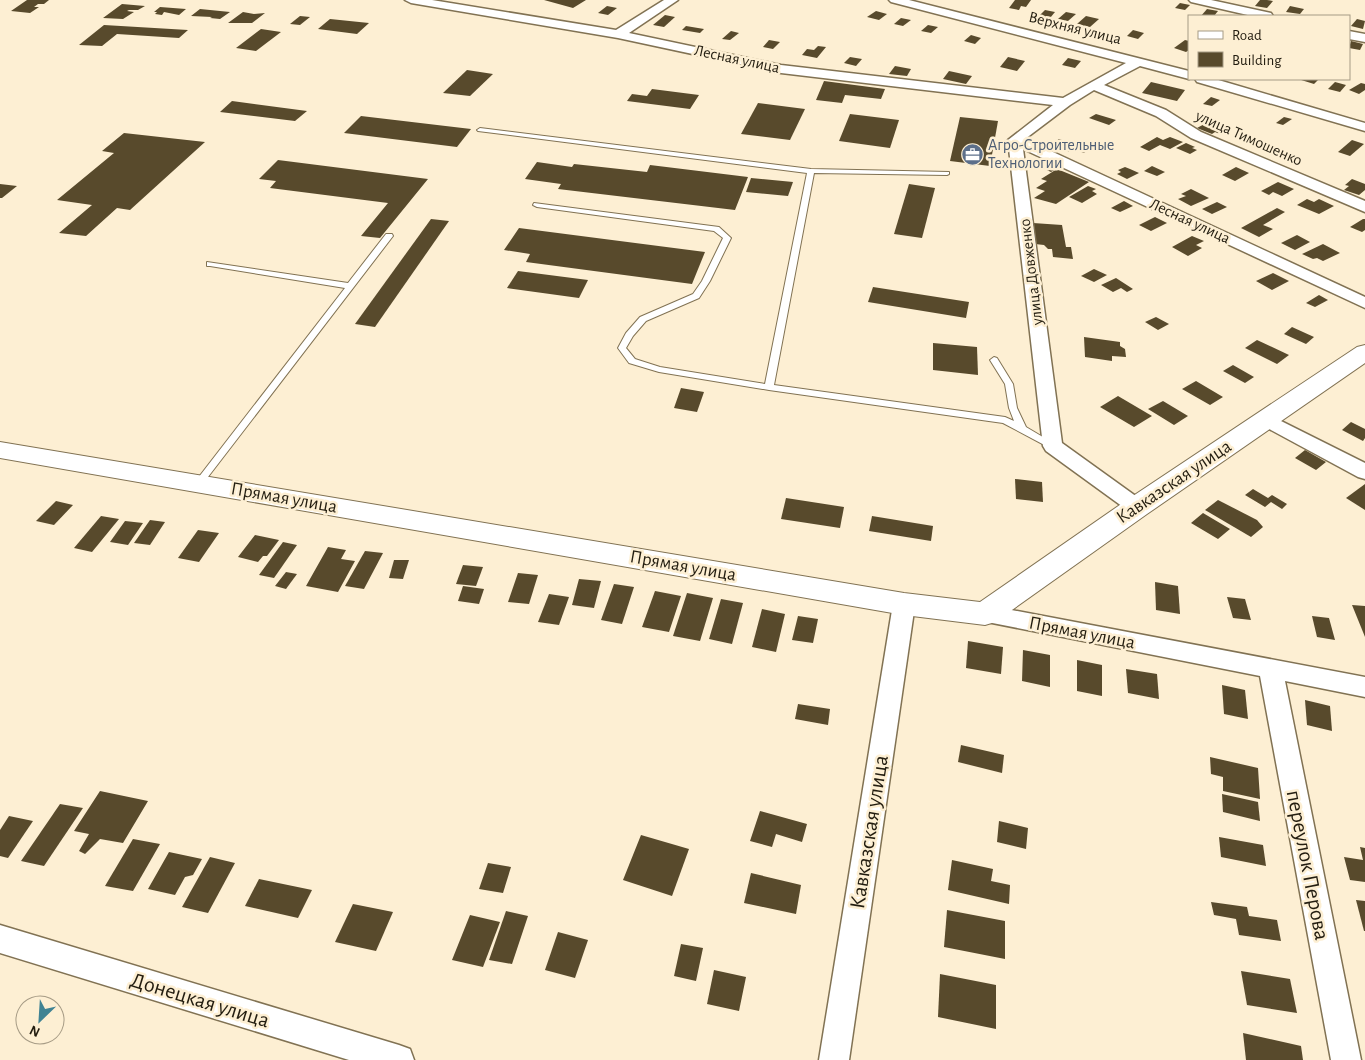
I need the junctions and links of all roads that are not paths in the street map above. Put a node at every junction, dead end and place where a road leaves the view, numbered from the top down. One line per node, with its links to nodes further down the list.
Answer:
1 (411, 0): 6 (street, Лесная улица)
2 (672, 0): 6 (street)
3 (895, 0): 9 (street, Верхняя улица)
4 (1195, 0): 5 (street)
5 (1262, 15)
6 (618, 34): 13 (street, Лесная улица)
7 (1350, 35): 8 (street)
8 (1365, 38)
9 (1138, 62): 10 (street, Верхняя улица); 12 (street)
10 (1188, 75)
11 (1205, 80): 14 (street)
12 (1093, 85): 13 (street); 20 (street, улица Тимошенко)
13 (1065, 102): 16 (street)
14 (1365, 127)
15 (480, 130): 17 (lane)
16 (1015, 140): 24 (street, Лесная улица); 30 (street, улица Довженко)
17 (811, 170): 18 (lane); 27 (lane)
18 (947, 173)
19 (537, 206): 27 (lane)
20 (1365, 207)
21 (389, 236): 23 (lane)
22 (210, 264): 23 (lane)
23 (350, 286): 33 (lane)
24 (1365, 303)
25 (1365, 352): 28 (street, Кавказская улица)
26 (994, 360): 29 (lane)
27 (769, 387): 29 (lane)
28 (1267, 420): 32 (street); 34 (street, Кавказская улица)
29 (1022, 429): 30 (lane)
30 (1052, 446): 34 (street)
31 (0, 450): 33 (street, Прямая улица)
32 (1365, 472)
33 (198, 484): 35 (street, Прямая улица)
34 (1137, 507): 36 (street, Кавказская улица)
35 (904, 604): 36 (street, Прямая улица); 41 (street, Кавказская улица)
36 (985, 614): 37 (street, Прямая улица)
37 (1271, 670): 38 (street, Прямая улица); 42 (street, переулок Перова)
38 (1365, 687)
39 (0, 939): 40 (street, Донецкая улица)
40 (399, 1060)
41 (834, 1060)
42 (1346, 1060)

